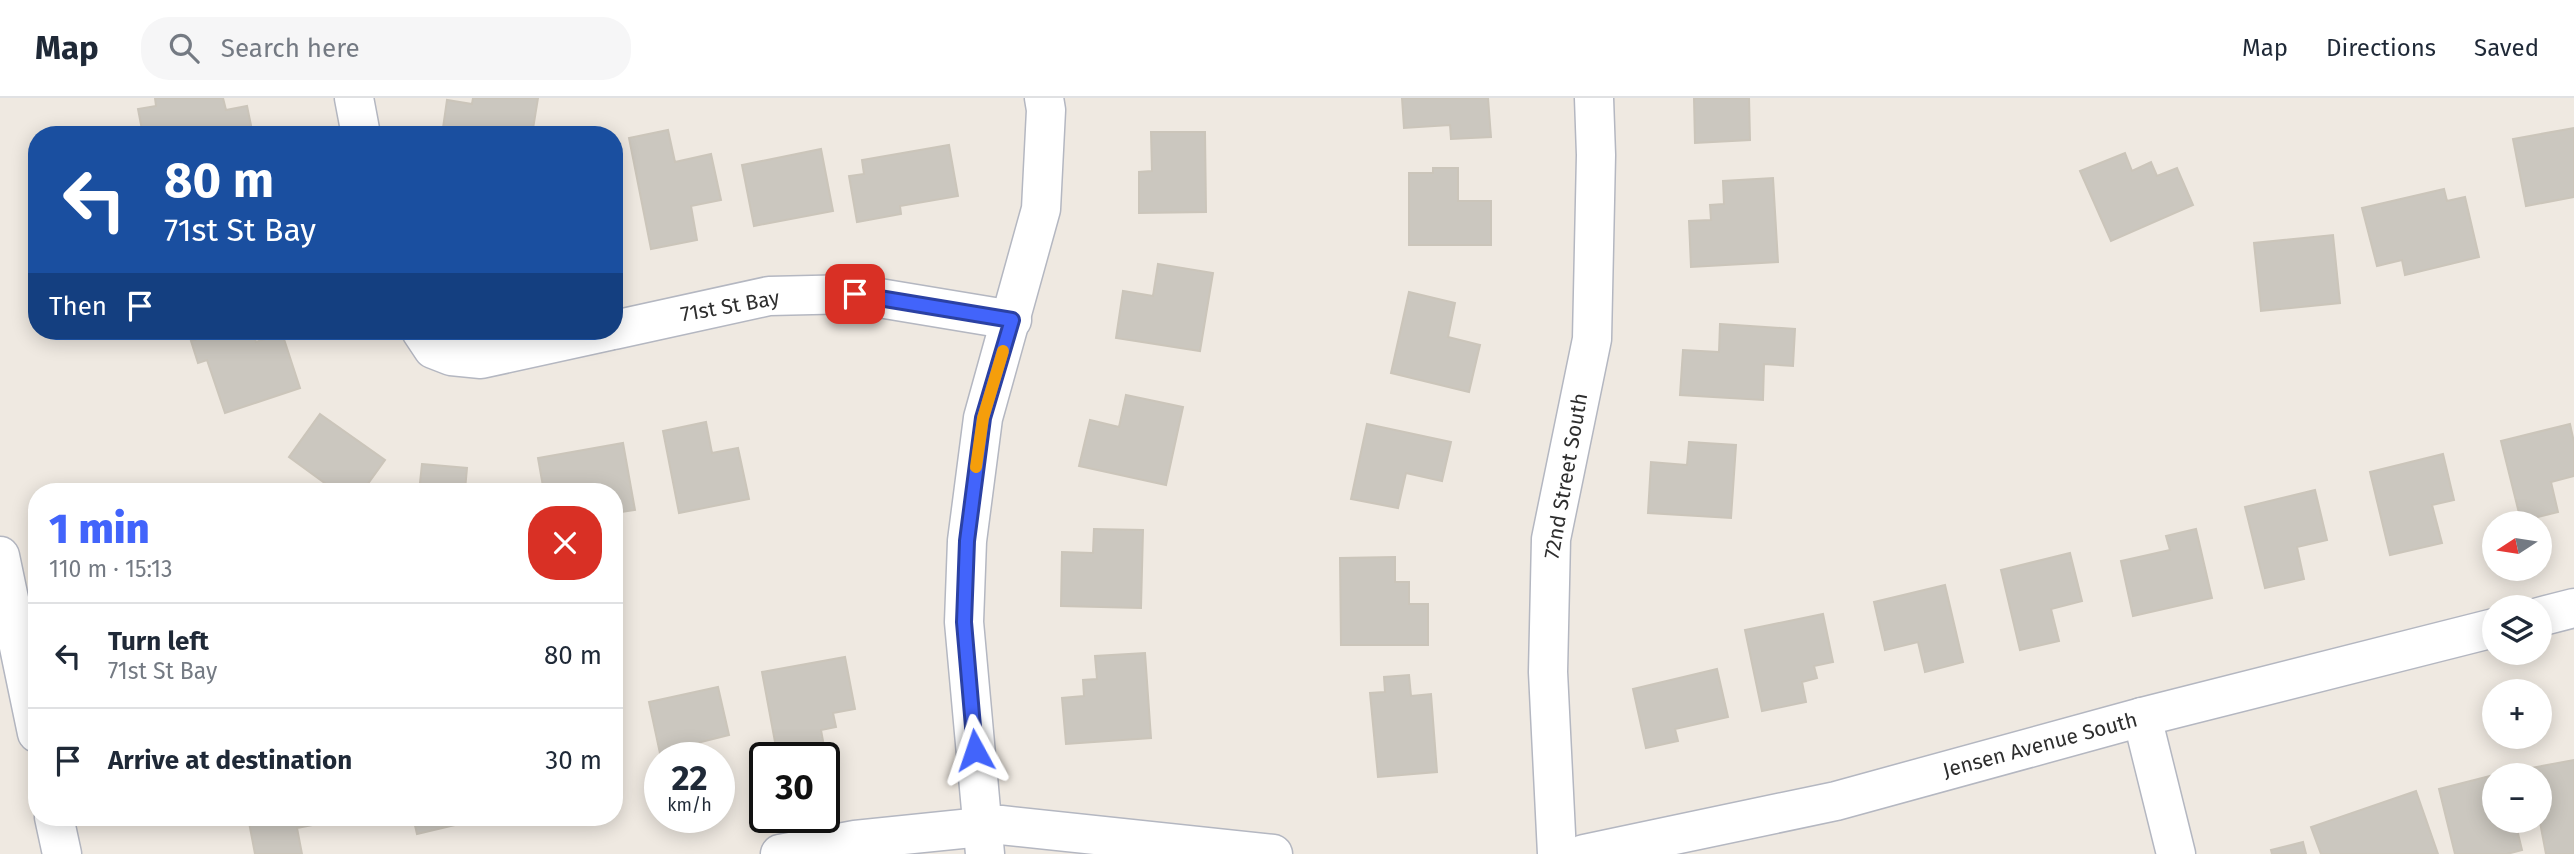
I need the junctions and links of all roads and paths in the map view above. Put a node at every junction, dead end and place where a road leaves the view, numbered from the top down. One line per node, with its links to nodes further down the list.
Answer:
1 (354, 98): 4 (street)
2 (1044, 98): 5 (street)
3 (1594, 98): 20 (street, 72nd Street South)
4 (359, 126)
5 (1012, 320): 6 (street, 71st St Bay); 16 (street)
6 (623, 328)
7 (427, 340): 8 (street)
8 (568, 340)
9 (0, 556): 13 (street)
10 (2574, 608): 11 (street)
11 (2552, 614)
12 (2482, 631): 14 (street, Jensen Avenue South)
13 (28, 690)
14 (2142, 717): 21 (street, Jensen Avenue South); 22 (street)
15 (56, 826): 17 (street)
16 (984, 840): 18 (street); 19 (street)
17 (62, 854)
18 (780, 854)
19 (1273, 854)
20 (1557, 854)
21 (1584, 854)
22 (2176, 854)

